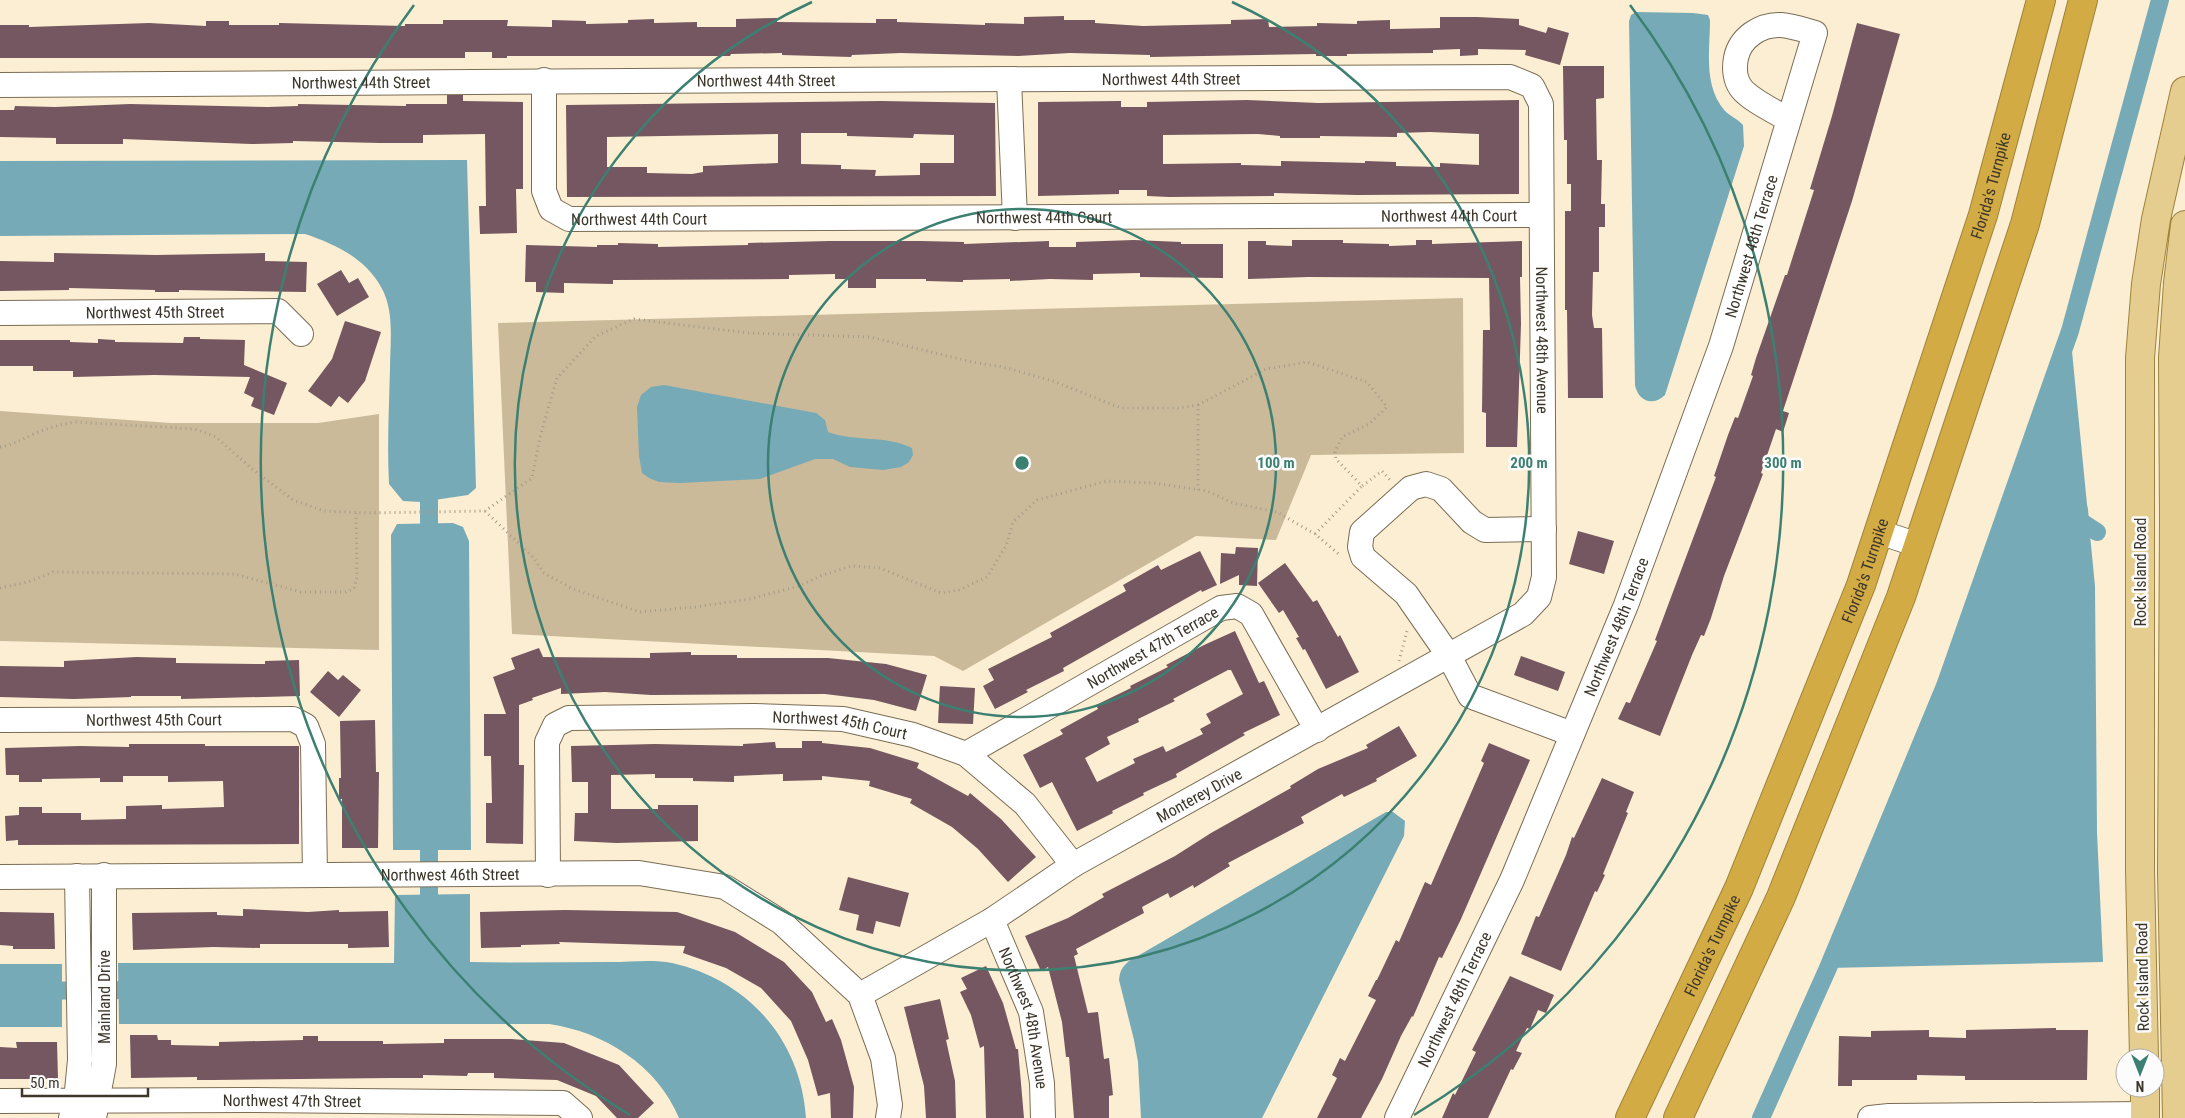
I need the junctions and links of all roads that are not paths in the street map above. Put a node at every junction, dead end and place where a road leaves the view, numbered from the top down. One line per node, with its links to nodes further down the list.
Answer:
1 (2041, 0): 17 (highway, Florida's Turnpike)
2 (2083, 0): 18 (highway)
3 (544, 80): 4 (street, Northwest 44th Street); 5 (street, Northwest 44th Street); 10 (street, Northwest 44th Court)
4 (1010, 80): 6 (street, Northwest 44th Street); 10 (street)
5 (0, 85)
6 (1532, 86): 9 (street, Northwest 48th Avenue)
7 (2185, 91): 12 (main road, Rock Island Road)
8 (1789, 120): 23 (street, Northwest 48th Terrace)
9 (1541, 215): 10 (street, Northwest 44th Court); 16 (street, Northwest 48th Avenue)
10 (1015, 218)
11 (2185, 225): 13 (main road, Rock Island Road)
12 (2151, 250): 13 (main road); 26 (main road, Rock Island Road)
13 (2181, 254): 27 (main road, Rock Island Road)
14 (0, 313): 15 (street, Northwest 45th Street)
15 (300, 334)
16 (1544, 529): 19 (street, Northwest 48th Avenue); 20 (street)
17 (1879, 532): 18 (street); 45 (highway, Florida's Turnpike)
18 (1918, 545): 46 (highway)
19 (1539, 597): 20 (street, Monterey Drive)
20 (1449, 656): 22 (street, Monterey Drive); 23 (street)
21 (0, 720): 28 (street, Northwest 45th Court)
22 (1317, 730): 24 (street, Northwest 47th Terrace); 25 (street, Monterey Drive)
23 (1572, 734): 44 (street, Northwest 48th Terrace)
24 (966, 754): 25 (street, Northwest 45th Court); 29 (street, Northwest 45th Court)
25 (1073, 865): 33 (street, Monterey Drive)
26 (2140, 870): 27 (street); 35 (main road, Rock Island Road)
27 (2178, 871): 48 (main road, Rock Island Road)
28 (315, 875): 29 (street, Northwest 46th Street); 31 (street, Northwest 46th Street)
29 (548, 875): 34 (street, Northwest 46th Street)
30 (77, 876): 31 (street, Northwest 46th Street); 32 (street, Northwest 46th Street); 38 (street, Mainland Drive)
31 (104, 876): 38 (street, Mainland Drive)
32 (0, 877)
33 (992, 920): 34 (street, Monterey Drive); 43 (street, Northwest 48th Avenue)
34 (860, 995): 42 (street)
35 (2144, 1048)
36 (0, 1101): 38 (street, Northwest 47th Street)
37 (2145, 1107): 40 (street)
38 (85, 1109): 39 (street, Northwest 47th Street)
39 (248, 1109): 41 (street, Northwest 47th Street)
40 (1995, 1117): 47 (street)
41 (580, 1118)
42 (888, 1118)
43 (1043, 1118)
44 (1397, 1118)
45 (1630, 1118)
46 (1678, 1118)
47 (1870, 1118)
48 (2177, 1118)

